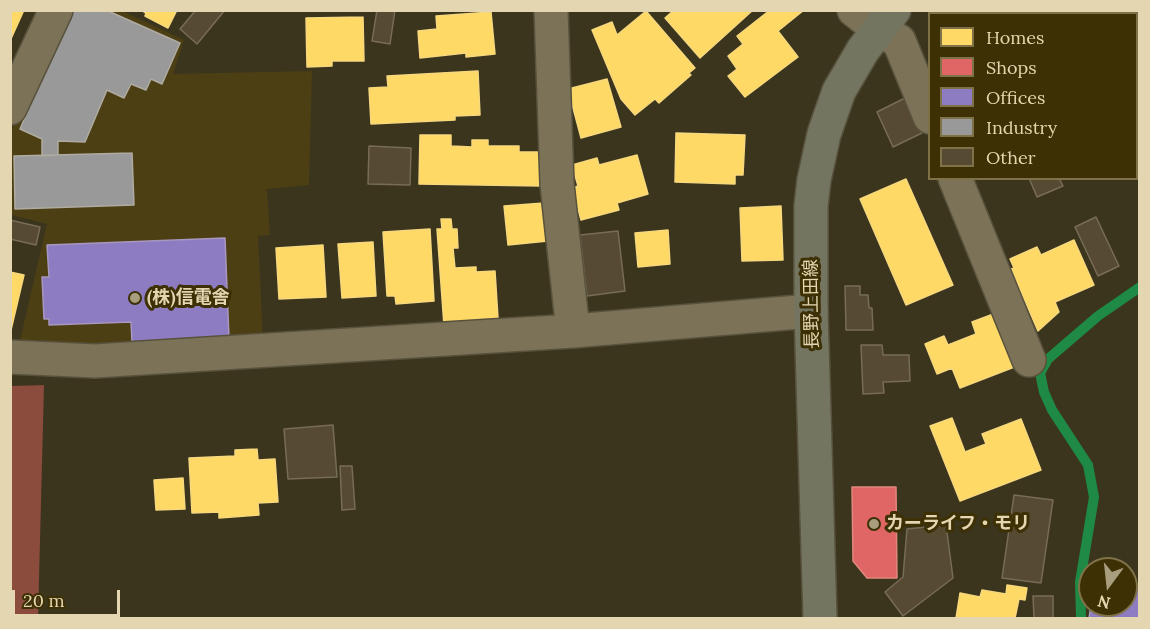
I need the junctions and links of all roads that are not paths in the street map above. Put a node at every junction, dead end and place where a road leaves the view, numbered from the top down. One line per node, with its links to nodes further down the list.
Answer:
1 (56, 10): 5 (street)
2 (551, 10): 8 (street)
3 (875, 17): 4 (street); 7 (main road, 長野上田線)
4 (928, 107)
5 (10, 108)
6 (956, 180): 10 (street)
7 (811, 311): 8 (street); 11 (main road, 長野上田線)
8 (573, 331): 9 (street)
9 (10, 357)
10 (1029, 360)
11 (820, 618)

